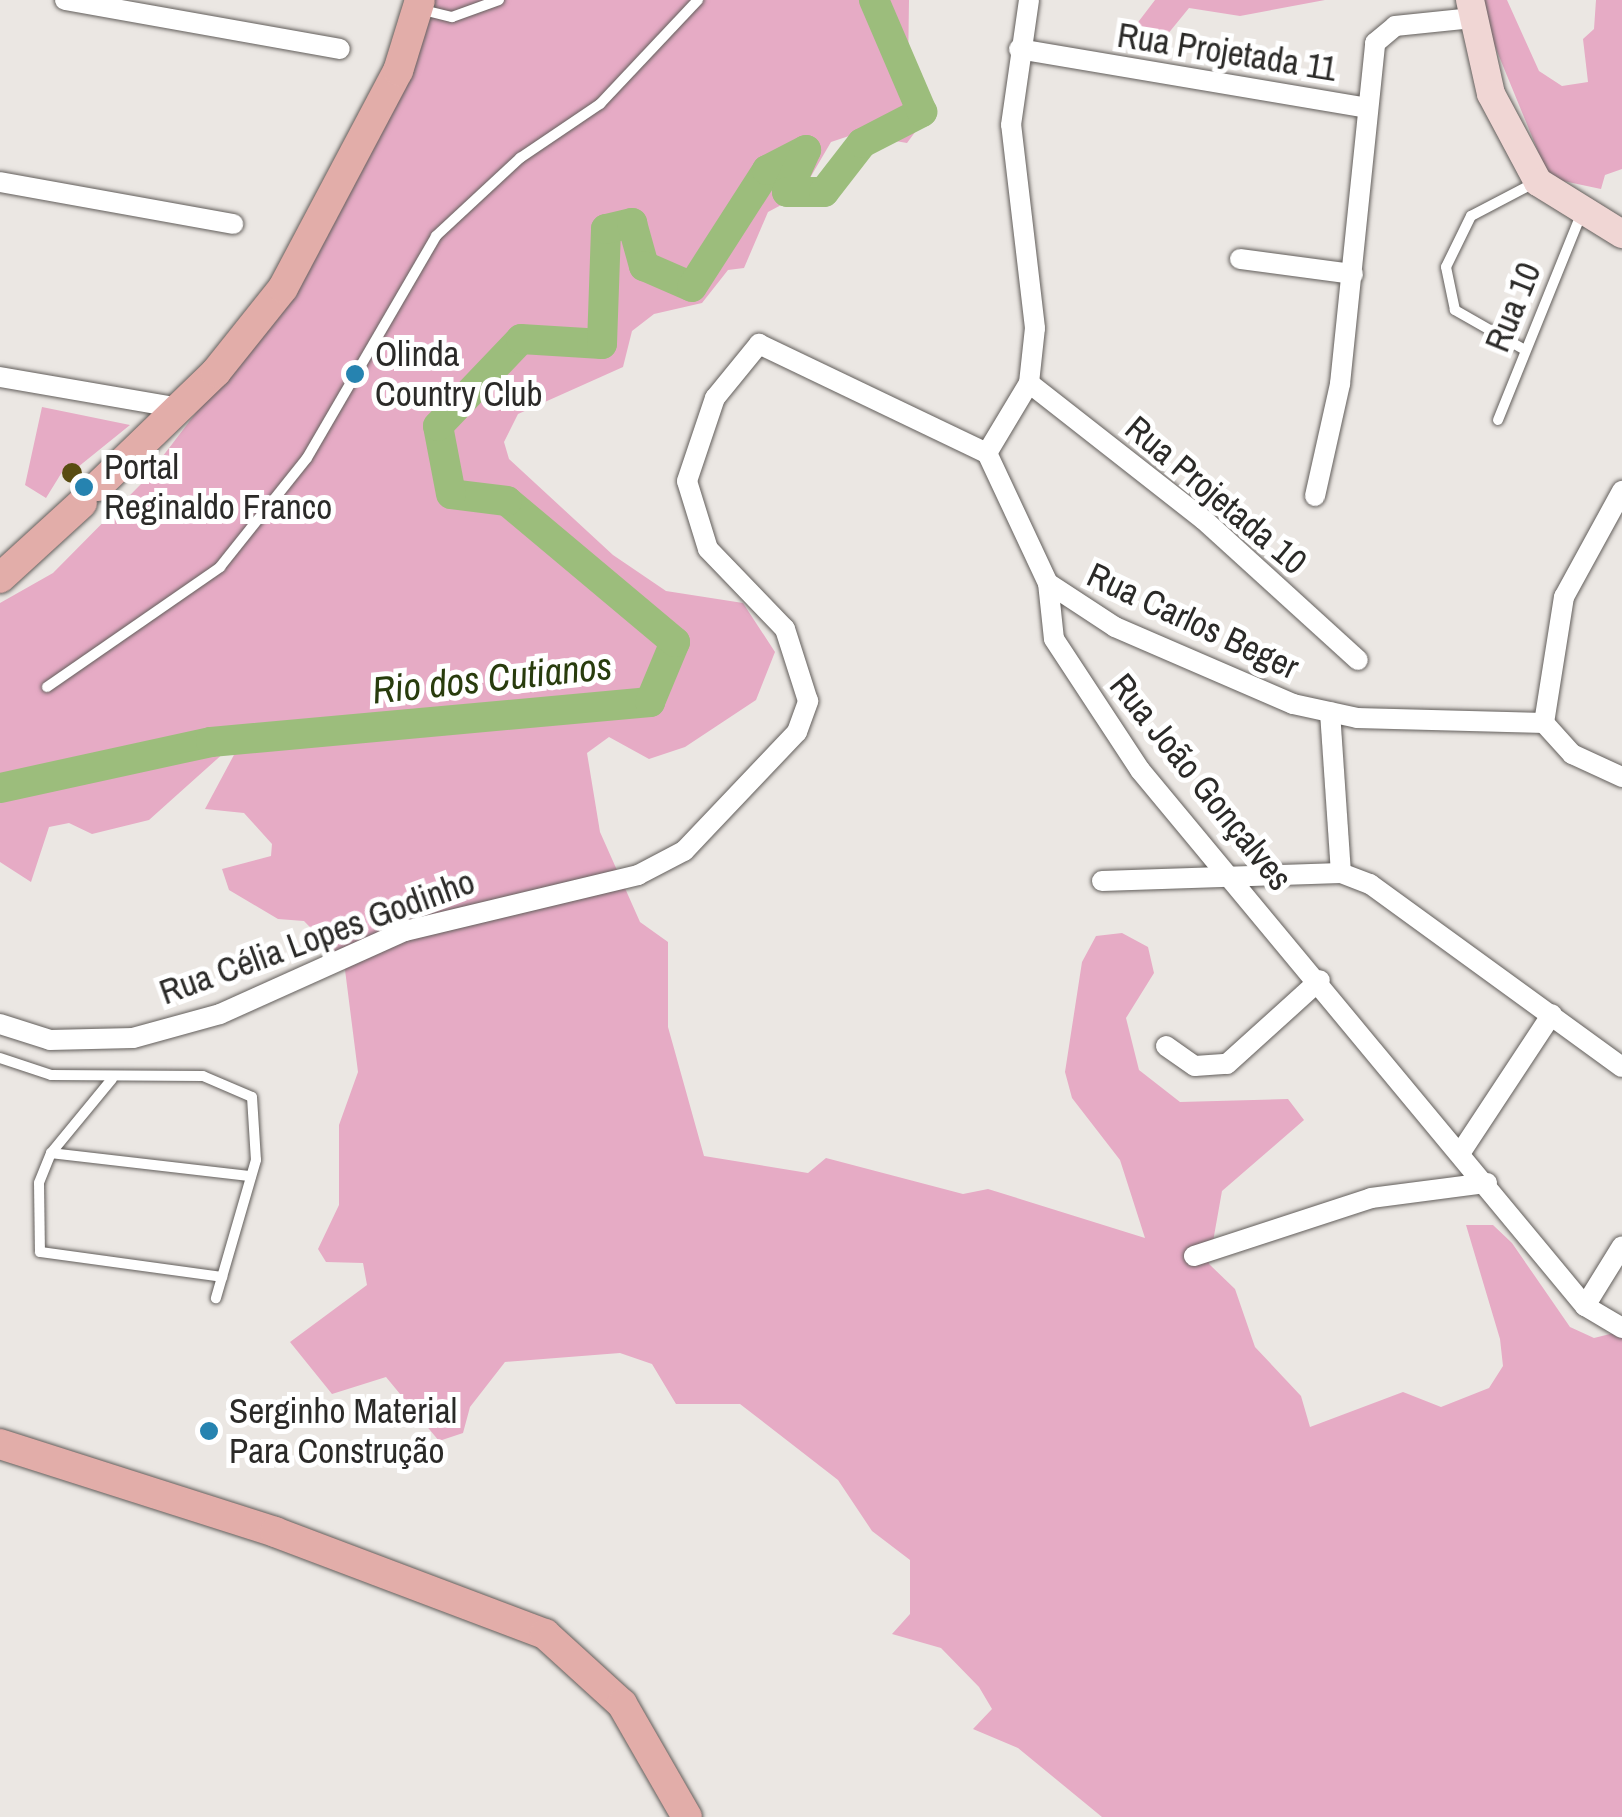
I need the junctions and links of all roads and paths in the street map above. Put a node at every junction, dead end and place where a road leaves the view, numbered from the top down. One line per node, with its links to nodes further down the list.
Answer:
1 (65, 0): 8 (street)
2 (499, 0): 5 (lane)
3 (698, 0): 28 (lane)
4 (1029, 0): 7 (street)
5 (419, 4): 20 (main road)
6 (1471, 9): 9 (street); 11 (main road)
7 (1019, 49): 9 (street, Rua Projetada 11); 19 (street)
8 (340, 50)
9 (1366, 108): 16 (street)
10 (0, 182): 13 (street)
11 (1538, 182): 12 (main road); 17 (lane)
12 (1580, 215): 14 (main road); 17 (lane, Rua 10)
13 (233, 224)
14 (1622, 234)
15 (1240, 259): 16 (street)
16 (1353, 274): 24 (street)
17 (1525, 350): 21 (lane, Rua 10)
18 (0, 377): 20 (street)
19 (1029, 383): 22 (street); 27 (street, Rua Projetada 10)
20 (180, 408): 25 (main road)
21 (1498, 420)
22 (987, 453): 26 (street, Rua João Gonçalves); 37 (street, Rua Célia Lopes Godinho)
23 (1622, 491): 30 (street)
24 (1315, 496)
25 (0, 578)
26 (1048, 583): 29 (street, Rua Carlos Beger); 32 (street, Rua João Gonçalves)
27 (1358, 660)
28 (47, 687)
29 (1330, 712): 30 (street, Rua Carlos Beger); 33 (street)
30 (1544, 724): 31 (street)
31 (1622, 777)
32 (1227, 872): 33 (street); 34 (street); 35 (street, Rua João Gonçalves)
33 (1342, 873): 36 (street)
34 (1102, 881)
35 (1320, 980): 38 (street); 42 (street, Rua João Gonçalves)
36 (1552, 1014): 40 (street); 42 (street)
37 (0, 1024)
38 (1166, 1046)
39 (0, 1058): 41 (lane)
40 (1622, 1066)
41 (112, 1079): 43 (lane); 44 (lane)
42 (1462, 1152): 45 (street, Rua João Gonçalves)
43 (51, 1153): 44 (lane); 48 (lane)
44 (251, 1176): 48 (lane)
45 (1486, 1183): 47 (street); 50 (street, Rua João Gonçalves)
46 (1622, 1246): 50 (street)
47 (1194, 1256)
48 (222, 1277): 49 (lane)
49 (216, 1298)
50 (1585, 1306): 51 (street, Rua João Gonçalves)
51 (1622, 1328)
52 (0, 1444): 53 (main road)
53 (687, 1817)

